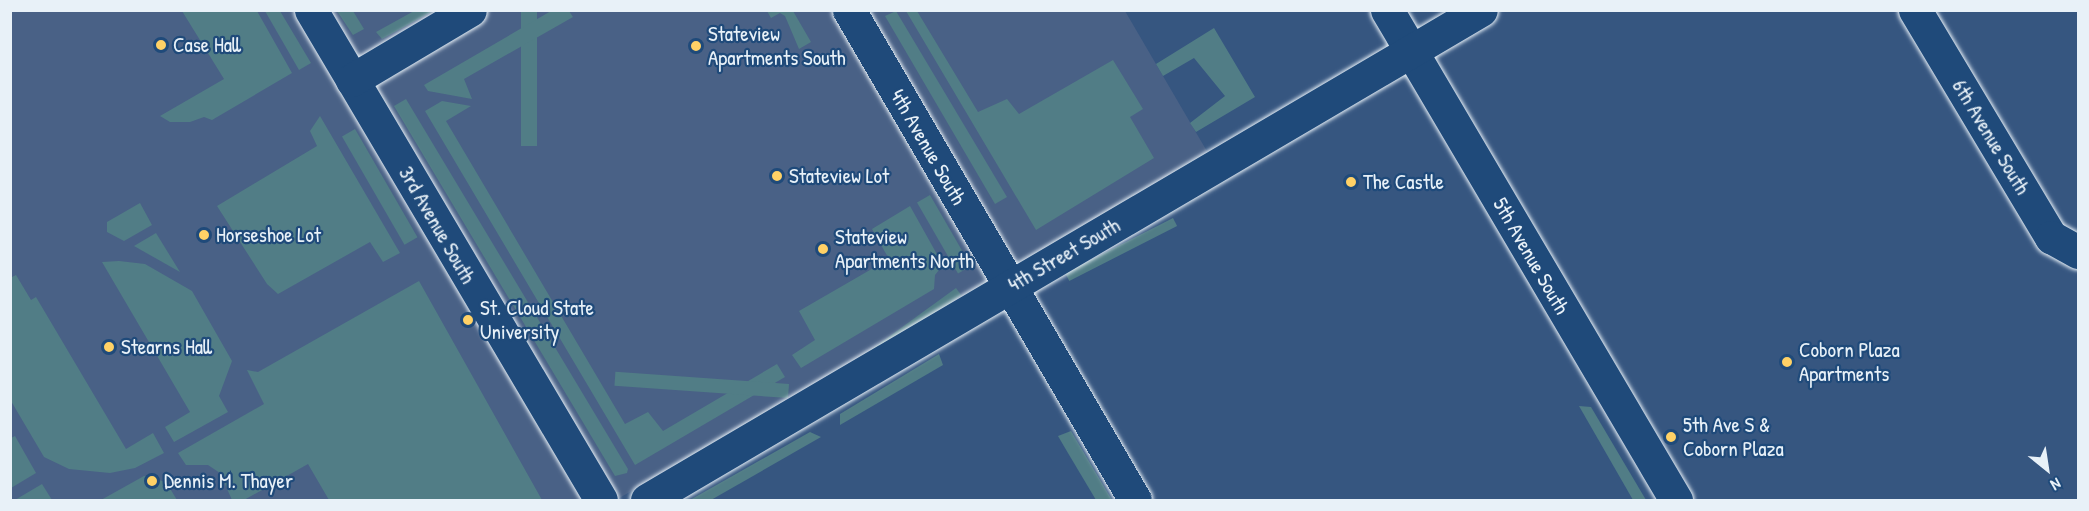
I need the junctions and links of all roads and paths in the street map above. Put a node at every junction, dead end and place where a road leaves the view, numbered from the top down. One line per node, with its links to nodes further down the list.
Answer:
1 (311, 10): 8 (street, 3rd Avenue South)
2 (470, 10): 8 (street)
3 (849, 10): 10 (street, 4th Avenue South)
4 (1387, 10): 7 (street, 5th Avenue South)
5 (1481, 10): 7 (street, 4th Street South)
6 (1915, 10): 9 (street, 6th Avenue South)
7 (1412, 51): 10 (street, 4th Street South); 14 (street, 5th Avenue South)
8 (352, 80): 11 (street, 3rd Avenue South)
9 (2079, 252)
10 (1010, 287): 12 (street, 4th Street South); 13 (street, 4th Avenue South)
11 (601, 501)
12 (648, 501)
13 (1135, 501)
14 (1676, 501)

